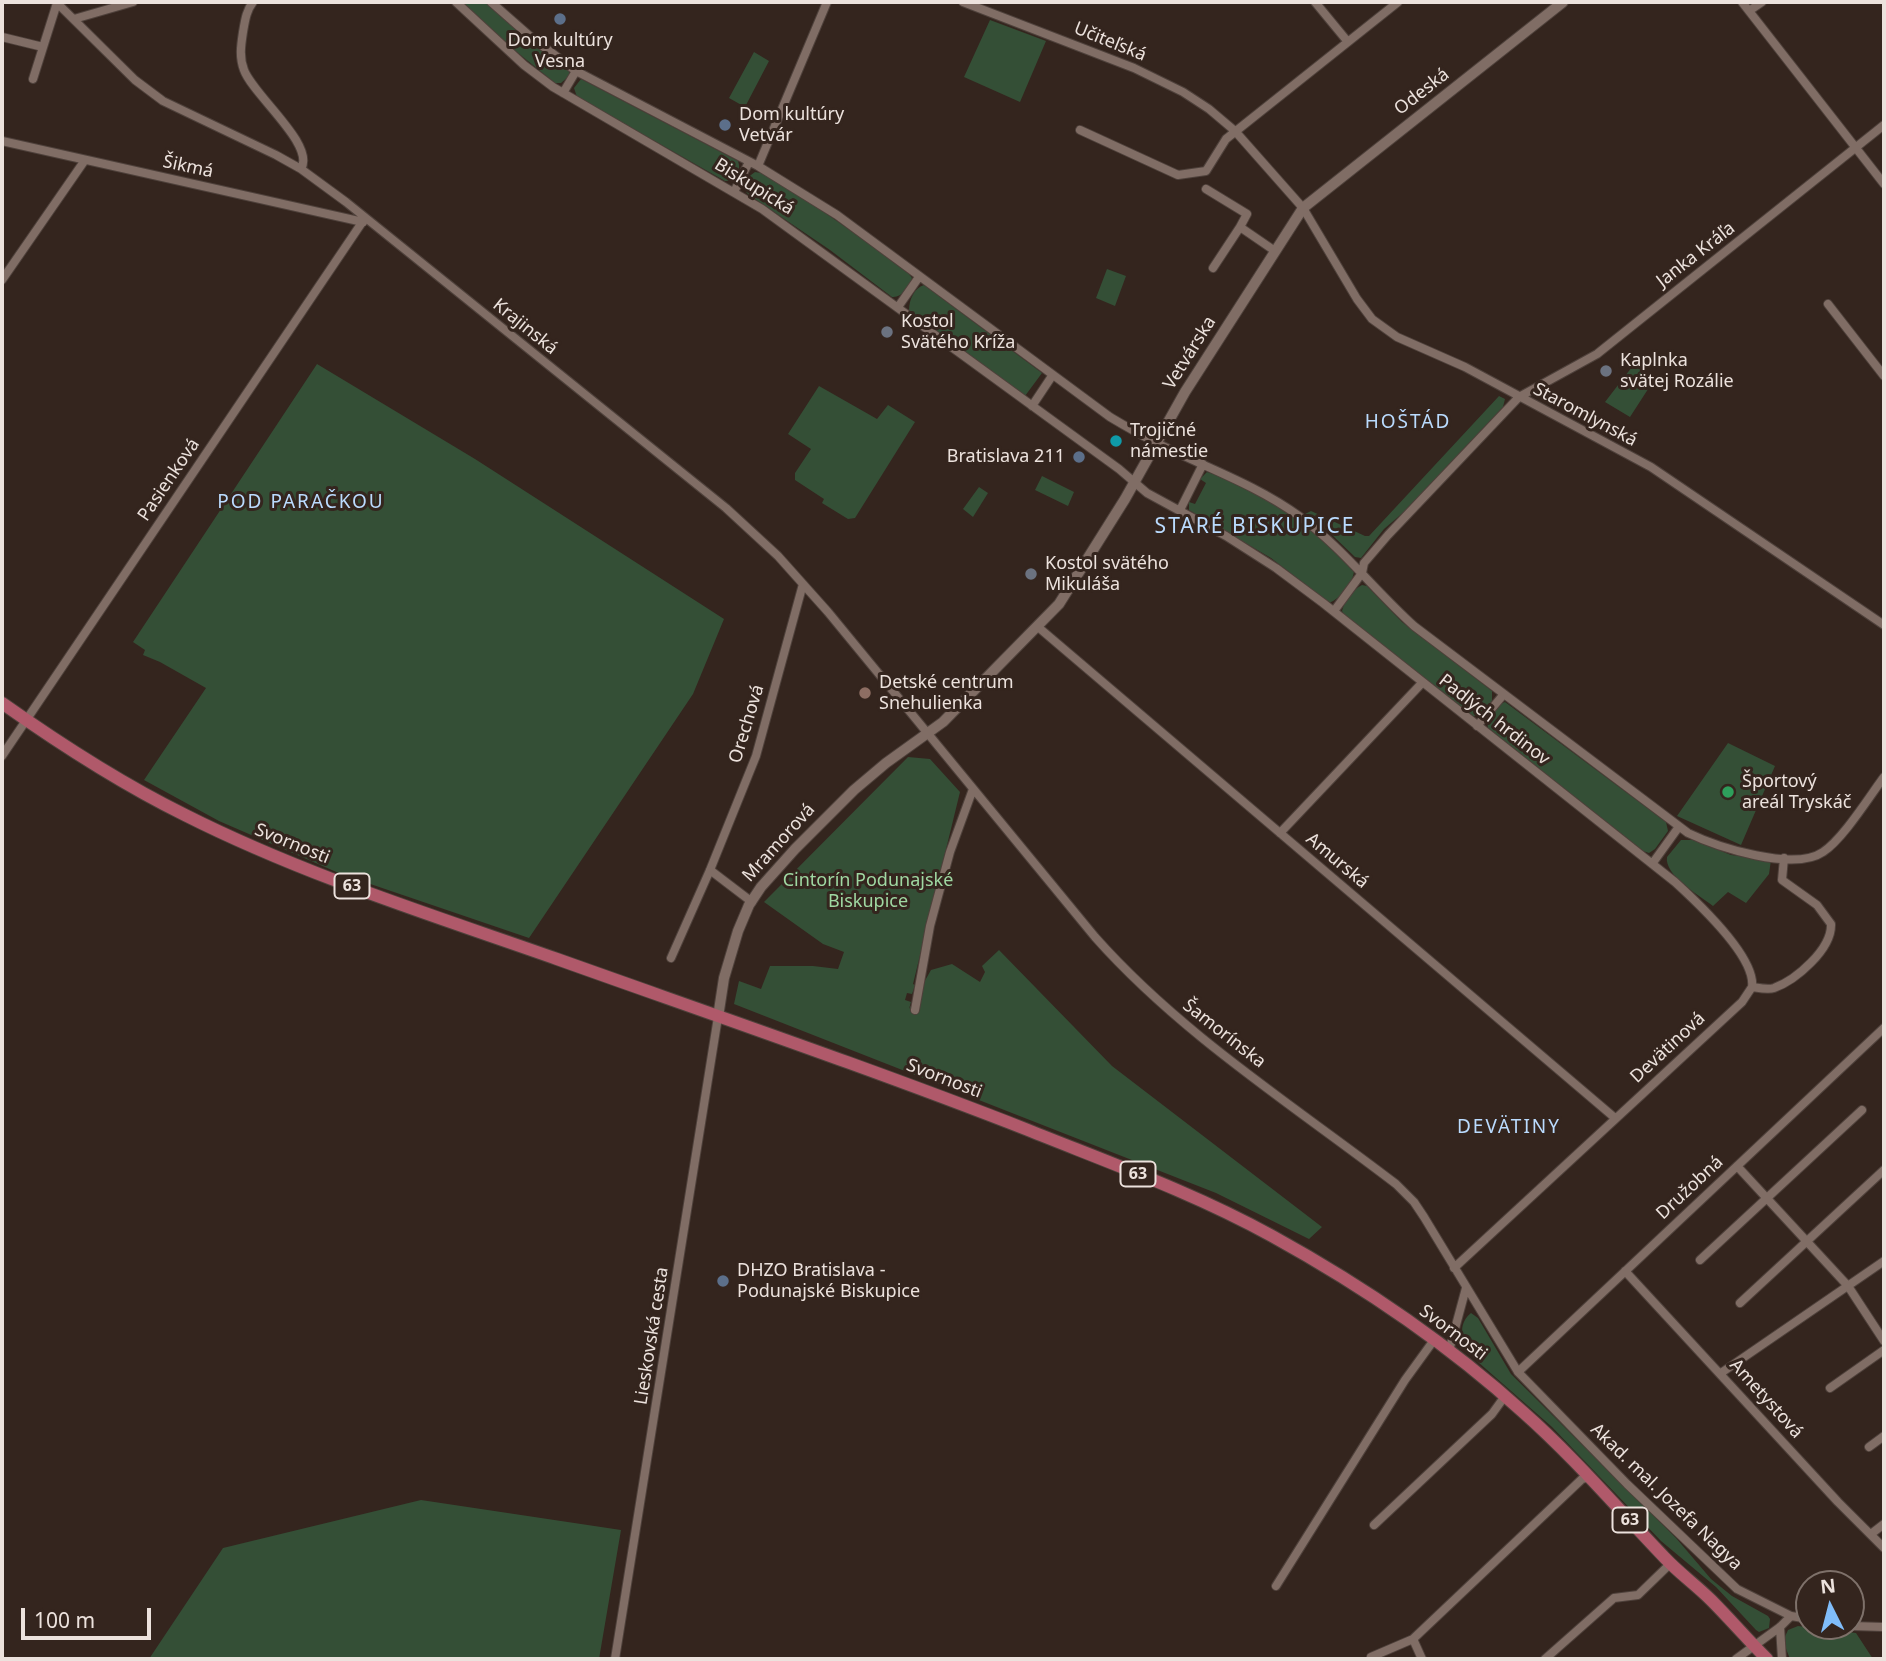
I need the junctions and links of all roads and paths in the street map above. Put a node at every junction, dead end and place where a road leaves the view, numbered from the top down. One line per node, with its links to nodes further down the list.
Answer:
1 (57, 2): 15 (street, Krajinská); 18 (street)
2 (134, 2): 13 (street)
3 (253, 2): 29 (street)
4 (456, 2): 21 (street, Biskupická)
5 (491, 2): 19 (street, Biskupická)
6 (827, 2): 28 (street)
7 (963, 2): 24 (street, Učiteľská)
8 (1315, 2): 17 (street)
9 (1398, 2): 17 (street)
10 (1563, 2): 33 (street, Odeská)
11 (1742, 2): 14 (street)
12 (1762, 2): 14 (street)
13 (103, 6): 15 (street)
14 (1749, 12): 26 (street)
15 (74, 19): 29 (street, Krajinská)
16 (2, 37): 18 (street)
17 (1348, 42): 24 (street)
18 (43, 47): 20 (street)
19 (576, 71): 21 (street); 28 (street, Biskupická)
20 (33, 79)
21 (563, 93): 32 (street, Biskupická)
22 (1884, 125): 26 (street, Janka Kráľa)
23 (1080, 130): 24 (street)
24 (1235, 131): 33 (street, Učiteľská)
25 (2, 141): 27 (street, Šikmá)
26 (1856, 148): 30 (street); 44 (street, Janka Kráľa)
27 (85, 160): 34 (street, Šikmá); 39 (street)
28 (753, 164): 32 (street); 38 (street, Biskupická)
29 (301, 169): 34 (street, Krajinská)
30 (1884, 184)
31 (1206, 189): 35 (street)
32 (734, 192): 41 (street, Biskupická)
33 (1303, 208): 36 (street, Vetvárska); 44 (street, Staromlynská)
34 (364, 220): 51 (street, Krajinská); 58 (street, Pasienková)
35 (1240, 227): 36 (street); 37 (street)
36 (1275, 251): 46 (street, Vetvárska)
37 (1213, 268)
38 (919, 277): 41 (street); 42 (street, Biskupická)
39 (2, 281)
40 (1828, 304): 43 (street)
41 (898, 307): 45 (street, Biskupická)
42 (1052, 376): 45 (street); 46 (street)
43 (1884, 376)
44 (1519, 397): 50 (street, Janka Kráľa); 53 (street, Staromlynská)
45 (1032, 406): 48 (street)
46 (1157, 443): 47 (street); 48 (street, Vetvárska)
47 (1203, 464): 49 (street); 50 (street, Padlých hrdinov)
48 (1134, 483): 49 (street); 54 (street, Vetvárska)
49 (1180, 510): 52 (street, Padlých hrdinov)
50 (1362, 573): 52 (street, Janka Kráľa); 56 (street, Padlých hrdinov)
51 (803, 584): 60 (street, Krajinská); 68 (street, Orechová)
52 (1334, 611): 55 (street, Padlých hrdinov)
53 (1884, 625)
54 (1038, 627): 60 (street, Vetvárska); 65 (street, Amurská)
55 (1422, 683): 59 (street, Padlých hrdinov); 65 (street)
56 (1504, 694): 59 (street); 64 (street, Padlých hrdinov)
57 (2, 703): 58 (main road, Svornosti / 63)
58 (26, 720): 61 (street, Pasienková); 73 (main road, Svornosti / 63)
59 (1477, 726): 67 (street, Padlých hrdinov)
60 (928, 733): 63 (street, Šamorínska); 69 (street, Mramorová)
61 (2, 756)
62 (1884, 777): 66 (street, Padlých hrdinov)
63 (973, 789): 72 (street); 83 (street, Šamorínska)
64 (1678, 828): 66 (street, Padlých hrdinov); 67 (street)
65 (1280, 833): 76 (street, Amurská)
66 (1784, 858): 71 (street)
67 (1652, 864): 71 (street, Padlých hrdinov)
68 (710, 870): 69 (street); 70 (street, Orechová)
69 (752, 902): 73 (street, Mramorová)
70 (671, 958)
71 (1752, 987): 76 (street, Devätinová)
72 (915, 1010)
73 (718, 1017): 88 (main road, Svornosti / 63); 113 (street, Lieskovská cesta)
74 (1884, 1028): 77 (street, Družobná)
75 (1861, 1110): 79 (street)
76 (1615, 1118): 83 (street, Devätinová)
77 (1737, 1166): 79 (street); 84 (street, Družobná)
78 (1884, 1170): 80 (street)
79 (1766, 1198): 80 (street); 81 (street)
80 (1807, 1242): 85 (street); 87 (street)
81 (1700, 1260)
82 (1884, 1261): 85 (street)
83 (1454, 1268): 86 (street, Šamorínska)
84 (1625, 1271): 92 (street, Družobná); 93 (street, Ametystová)
85 (1848, 1286): 89 (street); 93 (street)
86 (1466, 1288): 91 (street); 92 (street, Šamorínska)
87 (1740, 1303)
88 (1434, 1340): 91 (main road, Svornosti / 63); 104 (street)
89 (1884, 1341)
90 (1884, 1350): 94 (street)
91 (1449, 1351): 95 (main road, Svornosti / 63)
92 (1518, 1372): 105 (street, Akad. mal. Jozefa Nagya)
93 (1721, 1373): 101 (street, Ametystová)
94 (1830, 1388)
95 (1504, 1396): 98 (main road, Svornosti / 63); 100 (street)
96 (1884, 1436): 97 (street)
97 (1869, 1447)
98 (1590, 1477): 103 (main road, Svornosti / 63); 110 (street)
99 (1884, 1524): 101 (street)
100 (1374, 1525)
101 (1871, 1534): 102 (street, Ametystová)
102 (1884, 1548)
103 (1670, 1563): 111 (main road, Svornosti / 63); 115 (street)
104 (1276, 1586)
105 (1791, 1616): 106 (street, Akad. mal. Jozefa Nagya); 108 (street)
106 (1795, 1617)
107 (1865, 1626): 109 (street)
108 (1780, 1627): 111 (street); 118 (street)
109 (1884, 1627)
110 (1413, 1639): 112 (street); 114 (street)
111 (1754, 1647): 116 (street); 117 (main road, Svornosti / 63)
112 (1371, 1657)
113 (615, 1659)
114 (1422, 1659)
115 (1545, 1659)
116 (1736, 1659)
117 (1767, 1659)
118 (1782, 1659)

